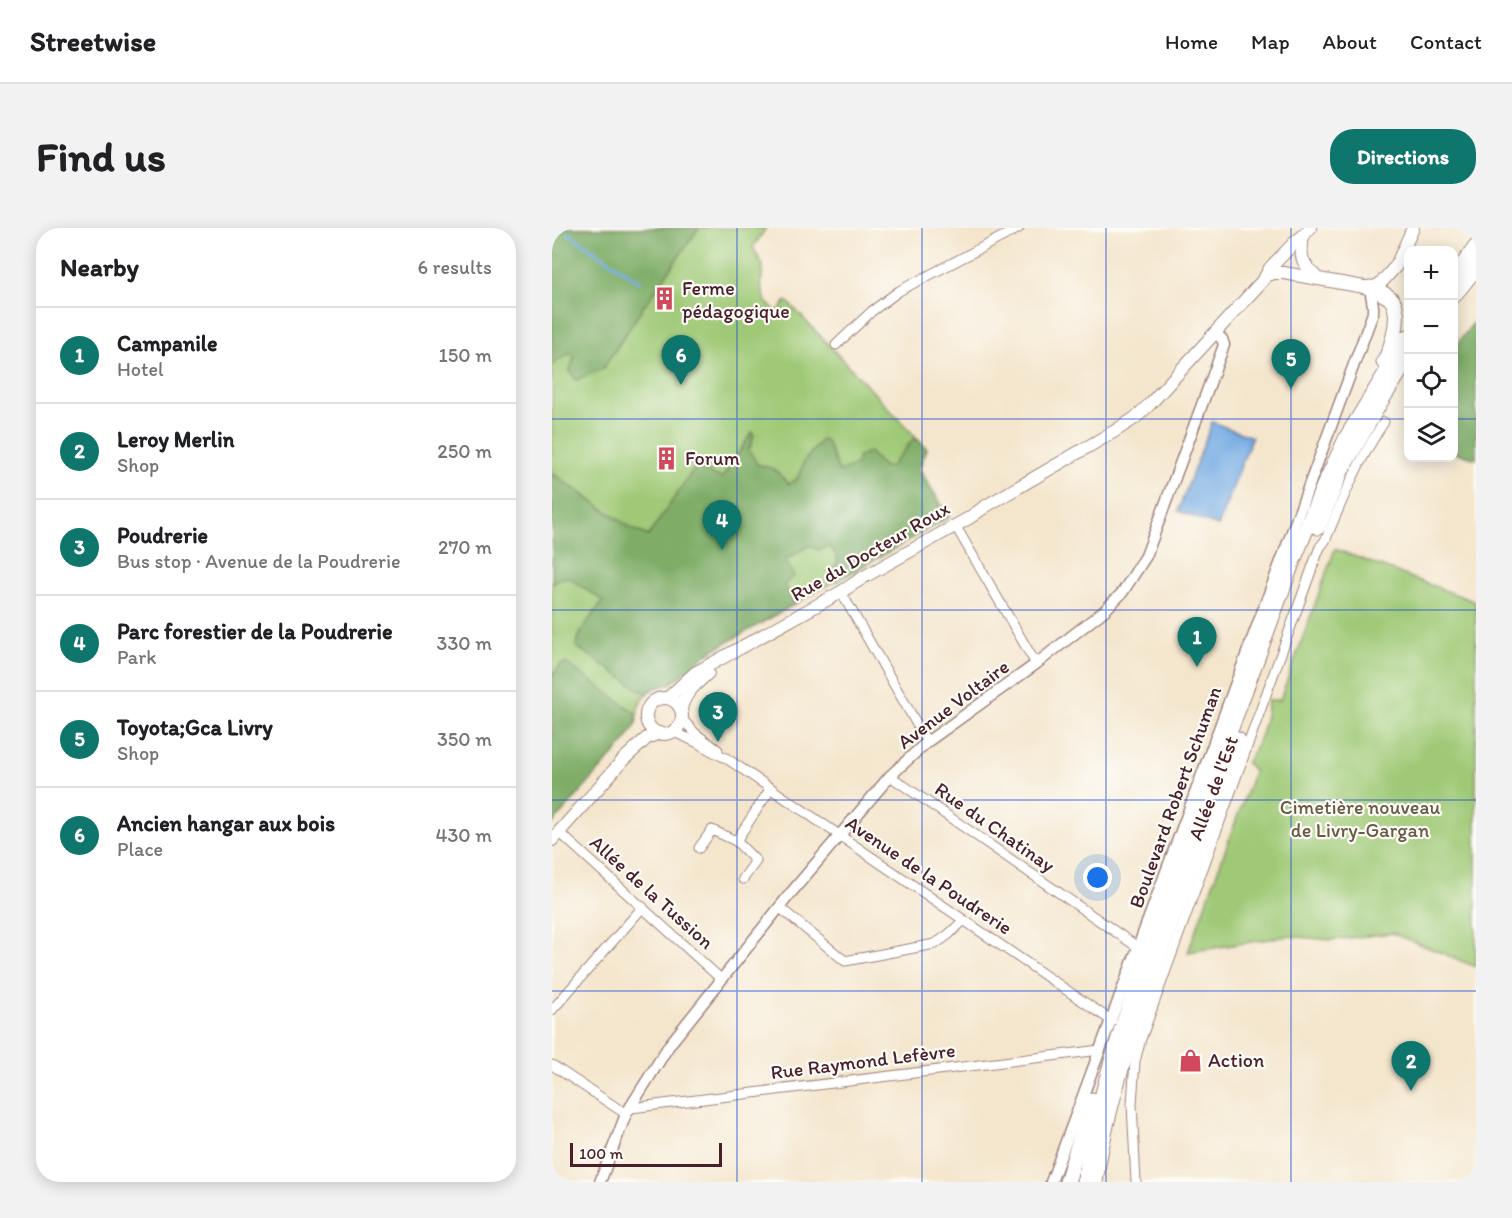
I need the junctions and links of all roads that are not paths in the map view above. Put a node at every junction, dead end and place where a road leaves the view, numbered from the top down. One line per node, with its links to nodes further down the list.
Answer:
1 (1018, 228): 13 (street)
2 (1413, 228): 9 (main road)
3 (1307, 232): 7 (main road, Rue du Docteur Roux); 8 (main road)
4 (1476, 247): 6 (highway)
5 (1476, 268): 10 (highway)
6 (1458, 272)
7 (1266, 276): 8 (main road); 11 (main road, Rue du Docteur Roux)
8 (1317, 278): 9 (main road)
9 (1370, 288): 15 (highway); 39 (street, Boulevard Robert Schuman)
10 (1458, 290)
11 (1215, 333): 17 (main road, Rue du Docteur Roux); 20 (street, Avenue Voltaire)
12 (1404, 344): 15 (highway)
13 (836, 345)
14 (1404, 365): 51 (highway)
15 (1368, 402): 45 (highway)
16 (1384, 422): 52 (street, Allée de l'Est)
17 (956, 525): 18 (main road, Rue du Docteur Roux); 20 (street)
18 (841, 592): 19 (main road, Rue du Docteur Roux); 26 (street)
19 (730, 655): 21 (main road, Rue du Docteur Roux); 22 (main road, Rue du Docteur Roux)
20 (1036, 664): 26 (street, Avenue Voltaire)
21 (668, 698): 22 (main road); 23 (main road)
22 (681, 714): 24 (main road); 28 (street, Avenue de la Poudrerie)
23 (647, 721): 25 (main road); 27 (main road)
24 (672, 732): 25 (main road); 28 (street, Avenue de la Poudrerie)
25 (659, 733): 27 (main road)
26 (927, 742): 29 (street, Avenue Voltaire)
27 (624, 759): 31 (main road)
28 (726, 759): 30 (street, Avenue de la Poudrerie)
29 (890, 776): 32 (street, Avenue Voltaire); 39 (street, Rue du Chatinay)
30 (771, 788): 32 (street, Avenue de la Poudrerie); 33 (street)
31 (555, 836): 36 (street, Allée de la Tussion)
32 (838, 836): 37 (street, Avenue Voltaire); 38 (street, Avenue de la Poudrerie)
33 (736, 841): 34 (street); 35 (street)
34 (699, 848)
35 (743, 879)
36 (643, 907): 40 (street, Allée de la Tussion); 41 (street)
37 (779, 907): 38 (street); 40 (street, Avenue Voltaire)
38 (963, 921): 42 (street, Avenue de la Poudrerie)
39 (1139, 948): 42 (street, Boulevard Robert Schuman)
40 (721, 979): 46 (street, Avenue Voltaire)
41 (552, 1010)
42 (1112, 1021): 43 (street, Boulevard Robert Schuman)
43 (1100, 1050): 46 (street, Rue Raymond Lefèvre); 48 (street, Boulevard Robert Schuman)
44 (552, 1065): 46 (street)
45 (1110, 1066): 49 (highway); 50 (highway)
46 (628, 1111): 47 (street, Avenue Voltaire)
47 (600, 1182)
48 (1051, 1182)
49 (1067, 1182)
50 (1085, 1182)
51 (1095, 1182)
52 (1136, 1182)

